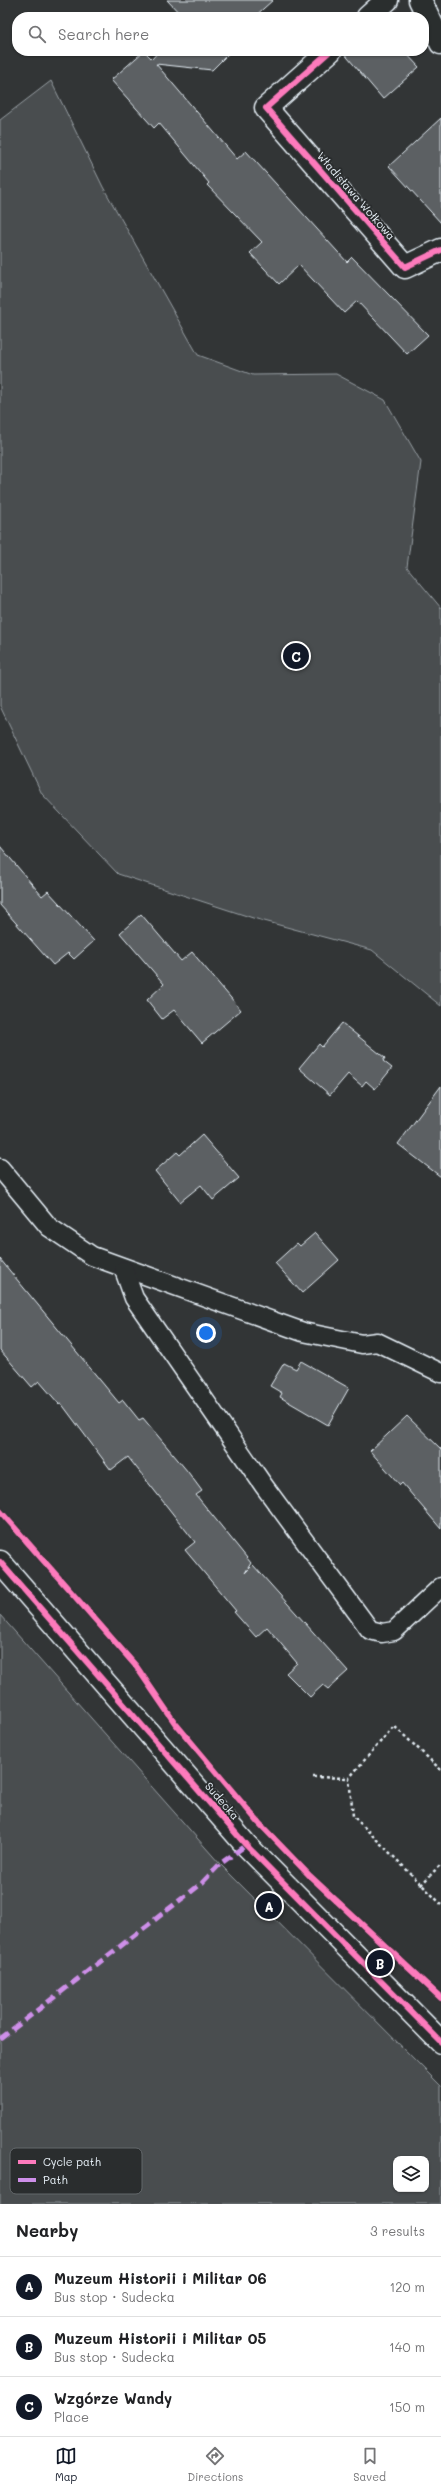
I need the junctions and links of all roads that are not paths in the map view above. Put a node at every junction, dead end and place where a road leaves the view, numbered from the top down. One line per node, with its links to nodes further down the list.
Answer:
1 (387, 0): 3 (street)
2 (420, 0): 4 (street)
3 (374, 12)
4 (426, 12)
5 (429, 18): 6 (street)
6 (441, 43)
7 (324, 56): 8 (street, Władisława Wołkowa)
8 (441, 250)
9 (0, 1168): 10 (lane)
10 (124, 1270): 11 (lane); 13 (lane)
11 (441, 1373)
12 (0, 1562): 14 (street, Sudecka)
13 (441, 1587)
14 (441, 2042)

